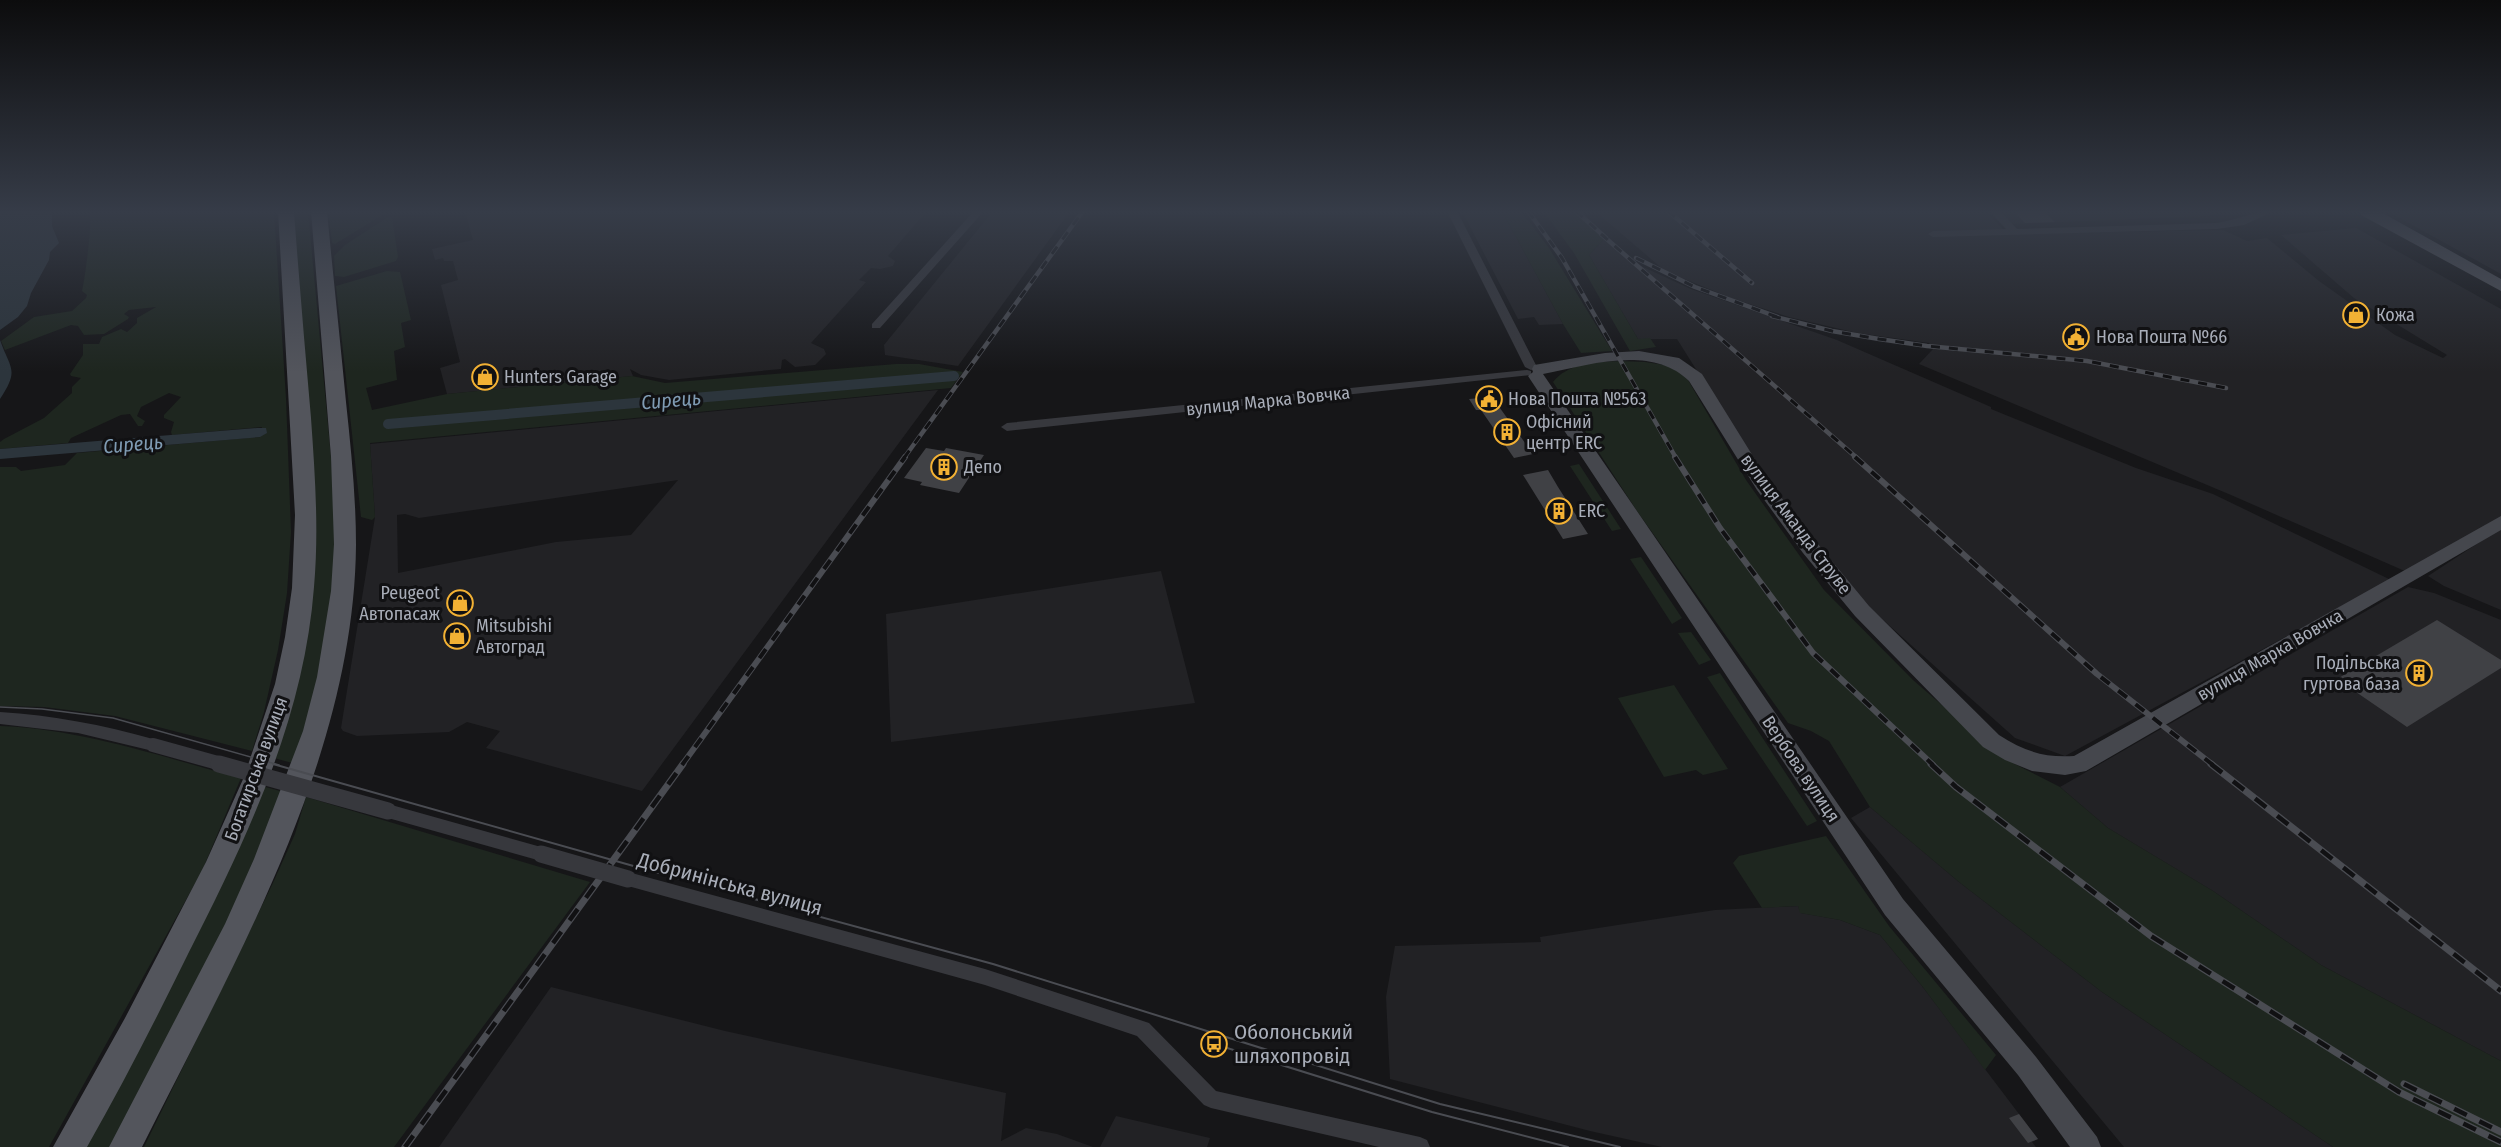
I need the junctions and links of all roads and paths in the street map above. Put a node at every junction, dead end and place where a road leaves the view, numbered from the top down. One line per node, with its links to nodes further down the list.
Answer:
1 (290, 265): 15 (main road, Богатирська вулиця)
2 (323, 265): 16 (main road)
3 (931, 265): 9 (street)
4 (1479, 265): 10 (street, Вербова вулиця)
5 (2463, 265): 8 (main road)
6 (2475, 265): 7 (main road)
7 (2501, 279)
8 (2501, 286)
9 (876, 326)
10 (1534, 371): 11 (street, вулиця Марка Вовчка); 14 (main road, вулиця Аманда Струве); 18 (main road, Вербова вулиця)
11 (1008, 428)
12 (2501, 522): 14 (main road, вулиця Марка Вовчка)
13 (0, 718): 17 (street, Добринінська вулиця, bridge)
14 (2033, 763)
15 (69, 1147)
16 (124, 1147)
17 (1420, 1147)
18 (2087, 1147)

